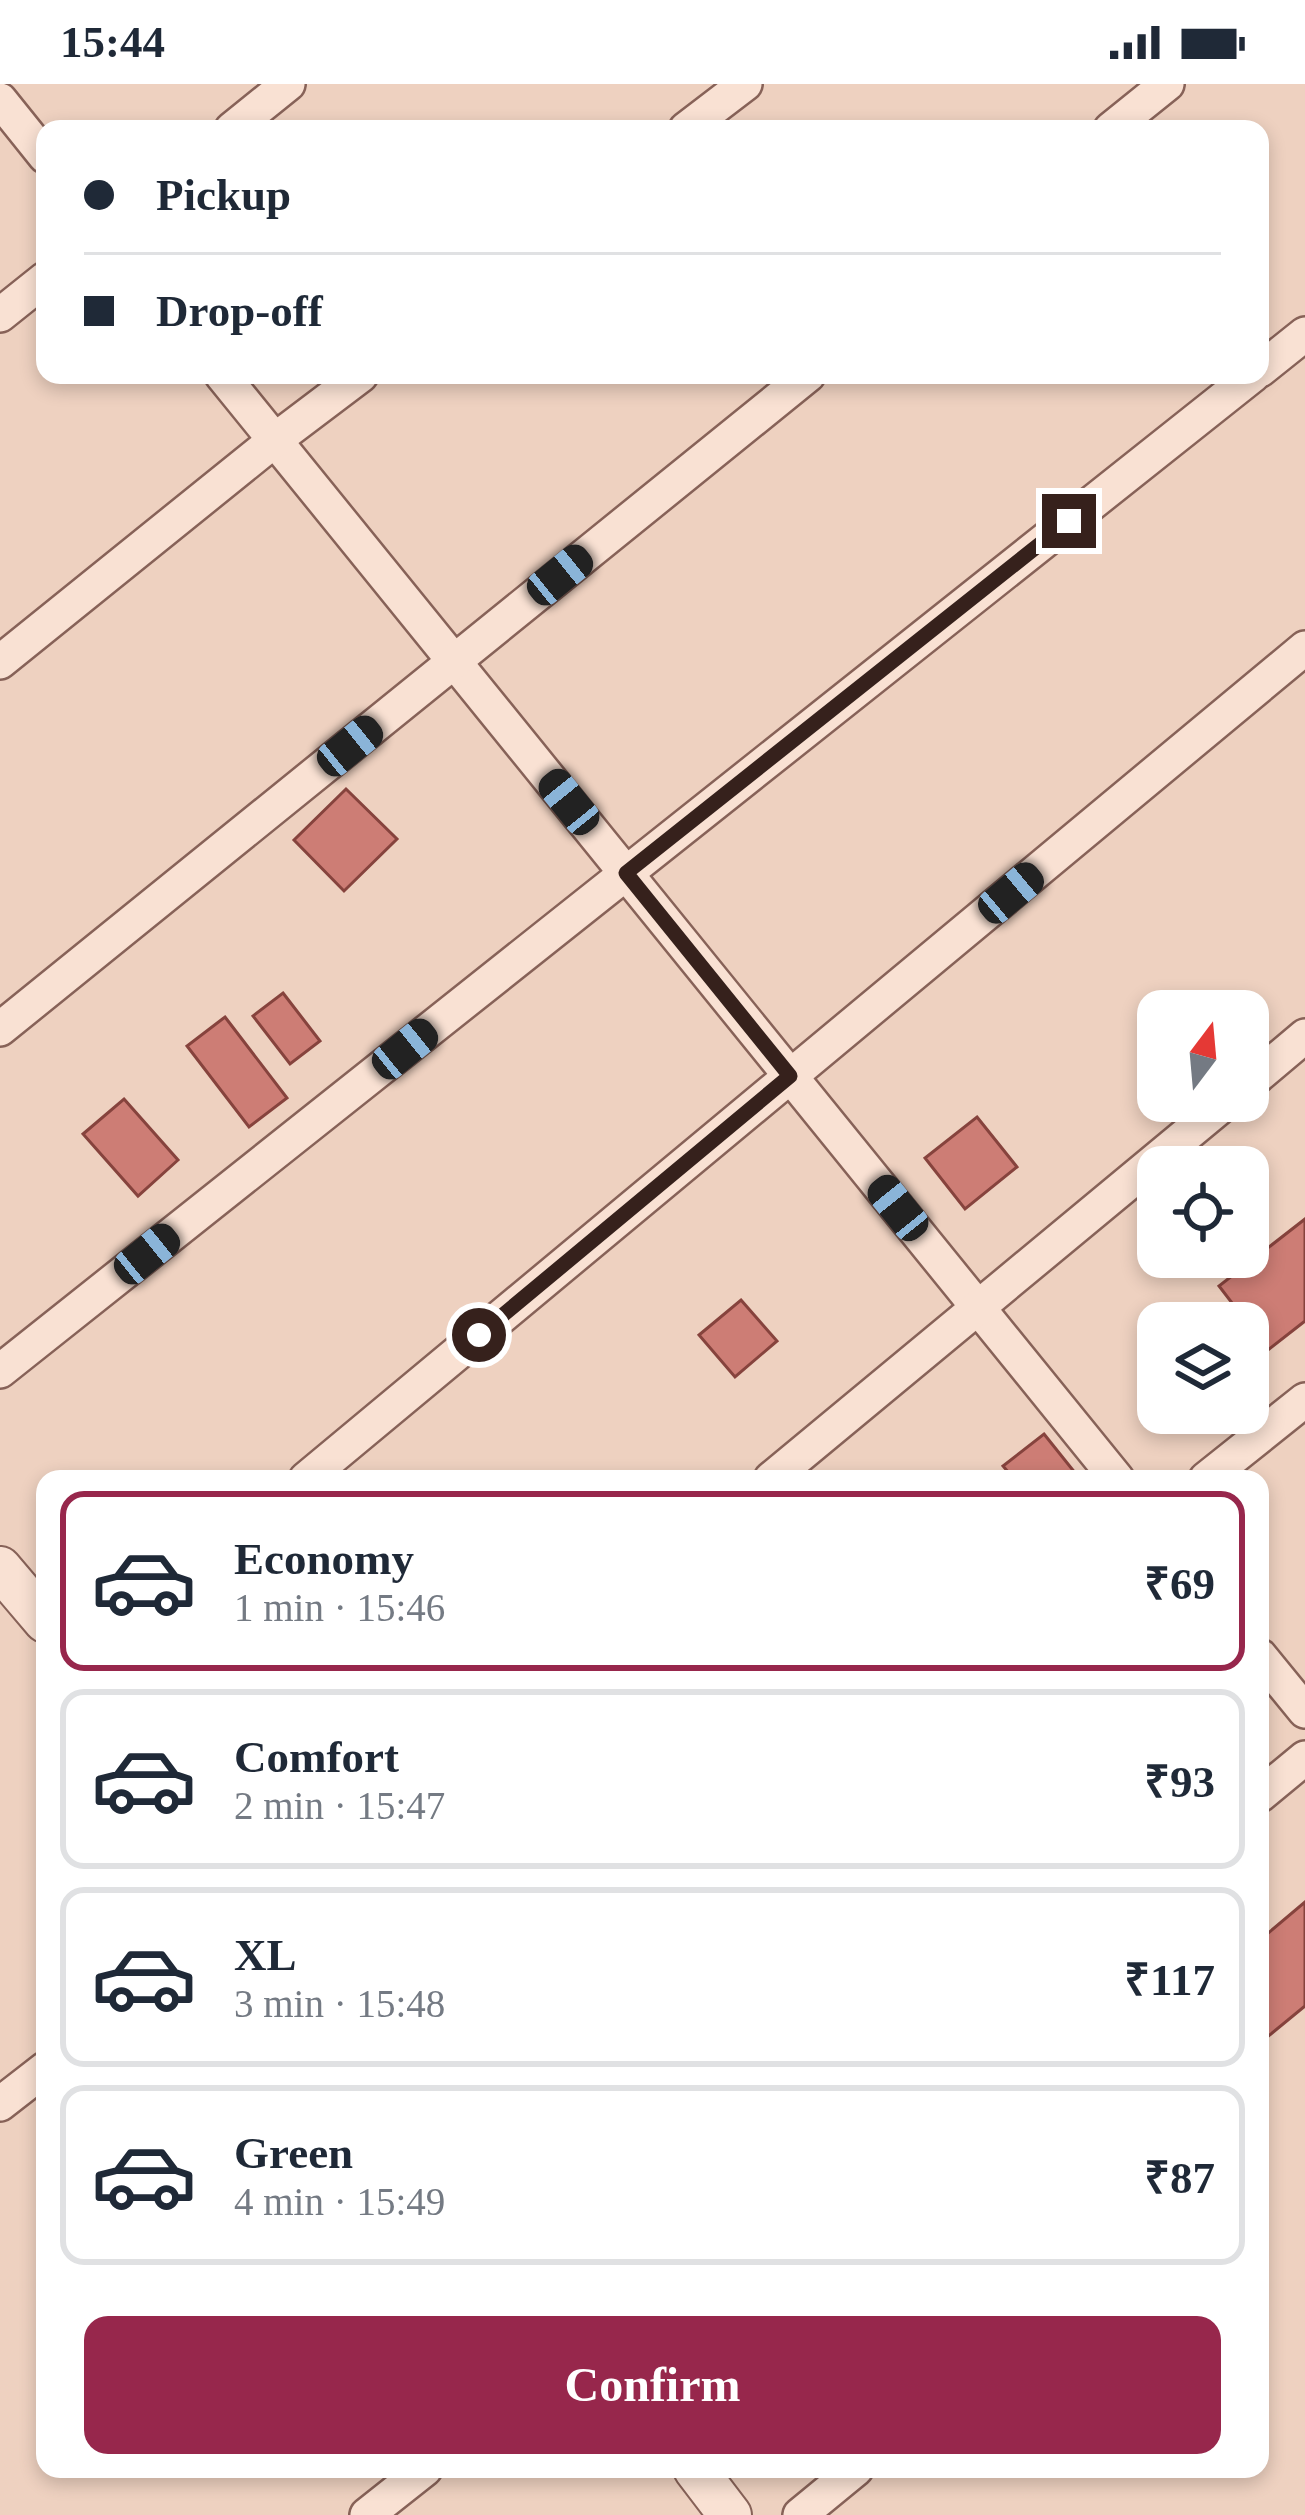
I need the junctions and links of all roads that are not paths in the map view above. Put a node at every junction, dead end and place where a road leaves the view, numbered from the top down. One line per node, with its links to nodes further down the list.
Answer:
1 (288, 84): 5 (street)
2 (745, 84): 6 (street)
3 (1167, 84): 7 (street)
4 (0, 100): 8 (street)
5 (243, 120)
6 (698, 120)
7 (1123, 120)
8 (36, 145)
9 (36, 286): 10 (street)
10 (0, 315)
11 (1305, 334): 12 (street)
12 (1269, 362)
13 (230, 384): 17 (street)
14 (350, 384): 17 (street)
15 (797, 384): 19 (street)
16 (1242, 384): 21 (street)
17 (275, 440): 19 (street); 20 (street)
18 (1305, 648): 25 (street)
19 (454, 661): 21 (street); 22 (street)
20 (0, 662)
21 (626, 873): 25 (street); 28 (street)
22 (0, 1030)
23 (1305, 1036): 24 (street)
24 (1269, 1066)
25 (790, 1076): 27 (street); 30 (street)
26 (1202, 1122): 27 (street)
27 (978, 1307): 31 (street); 32 (street)
28 (0, 1371)
29 (1305, 1400): 33 (street)
30 (317, 1470)
31 (782, 1470)
32 (1110, 1470)
33 (1217, 1470)
34 (0, 1568): 35 (street)
35 (36, 1610)
36 (1269, 1667): 37 (street)
37 (1305, 1711)
38 (1305, 1758): 39 (street)
39 (1269, 1788)
40 (36, 2076): 41 (street)
41 (0, 2104)
42 (414, 2478): 45 (street)
43 (702, 2478): 46 (street)
44 (845, 2478): 47 (street)
45 (367, 2515)
46 (730, 2515)
47 (800, 2515)

